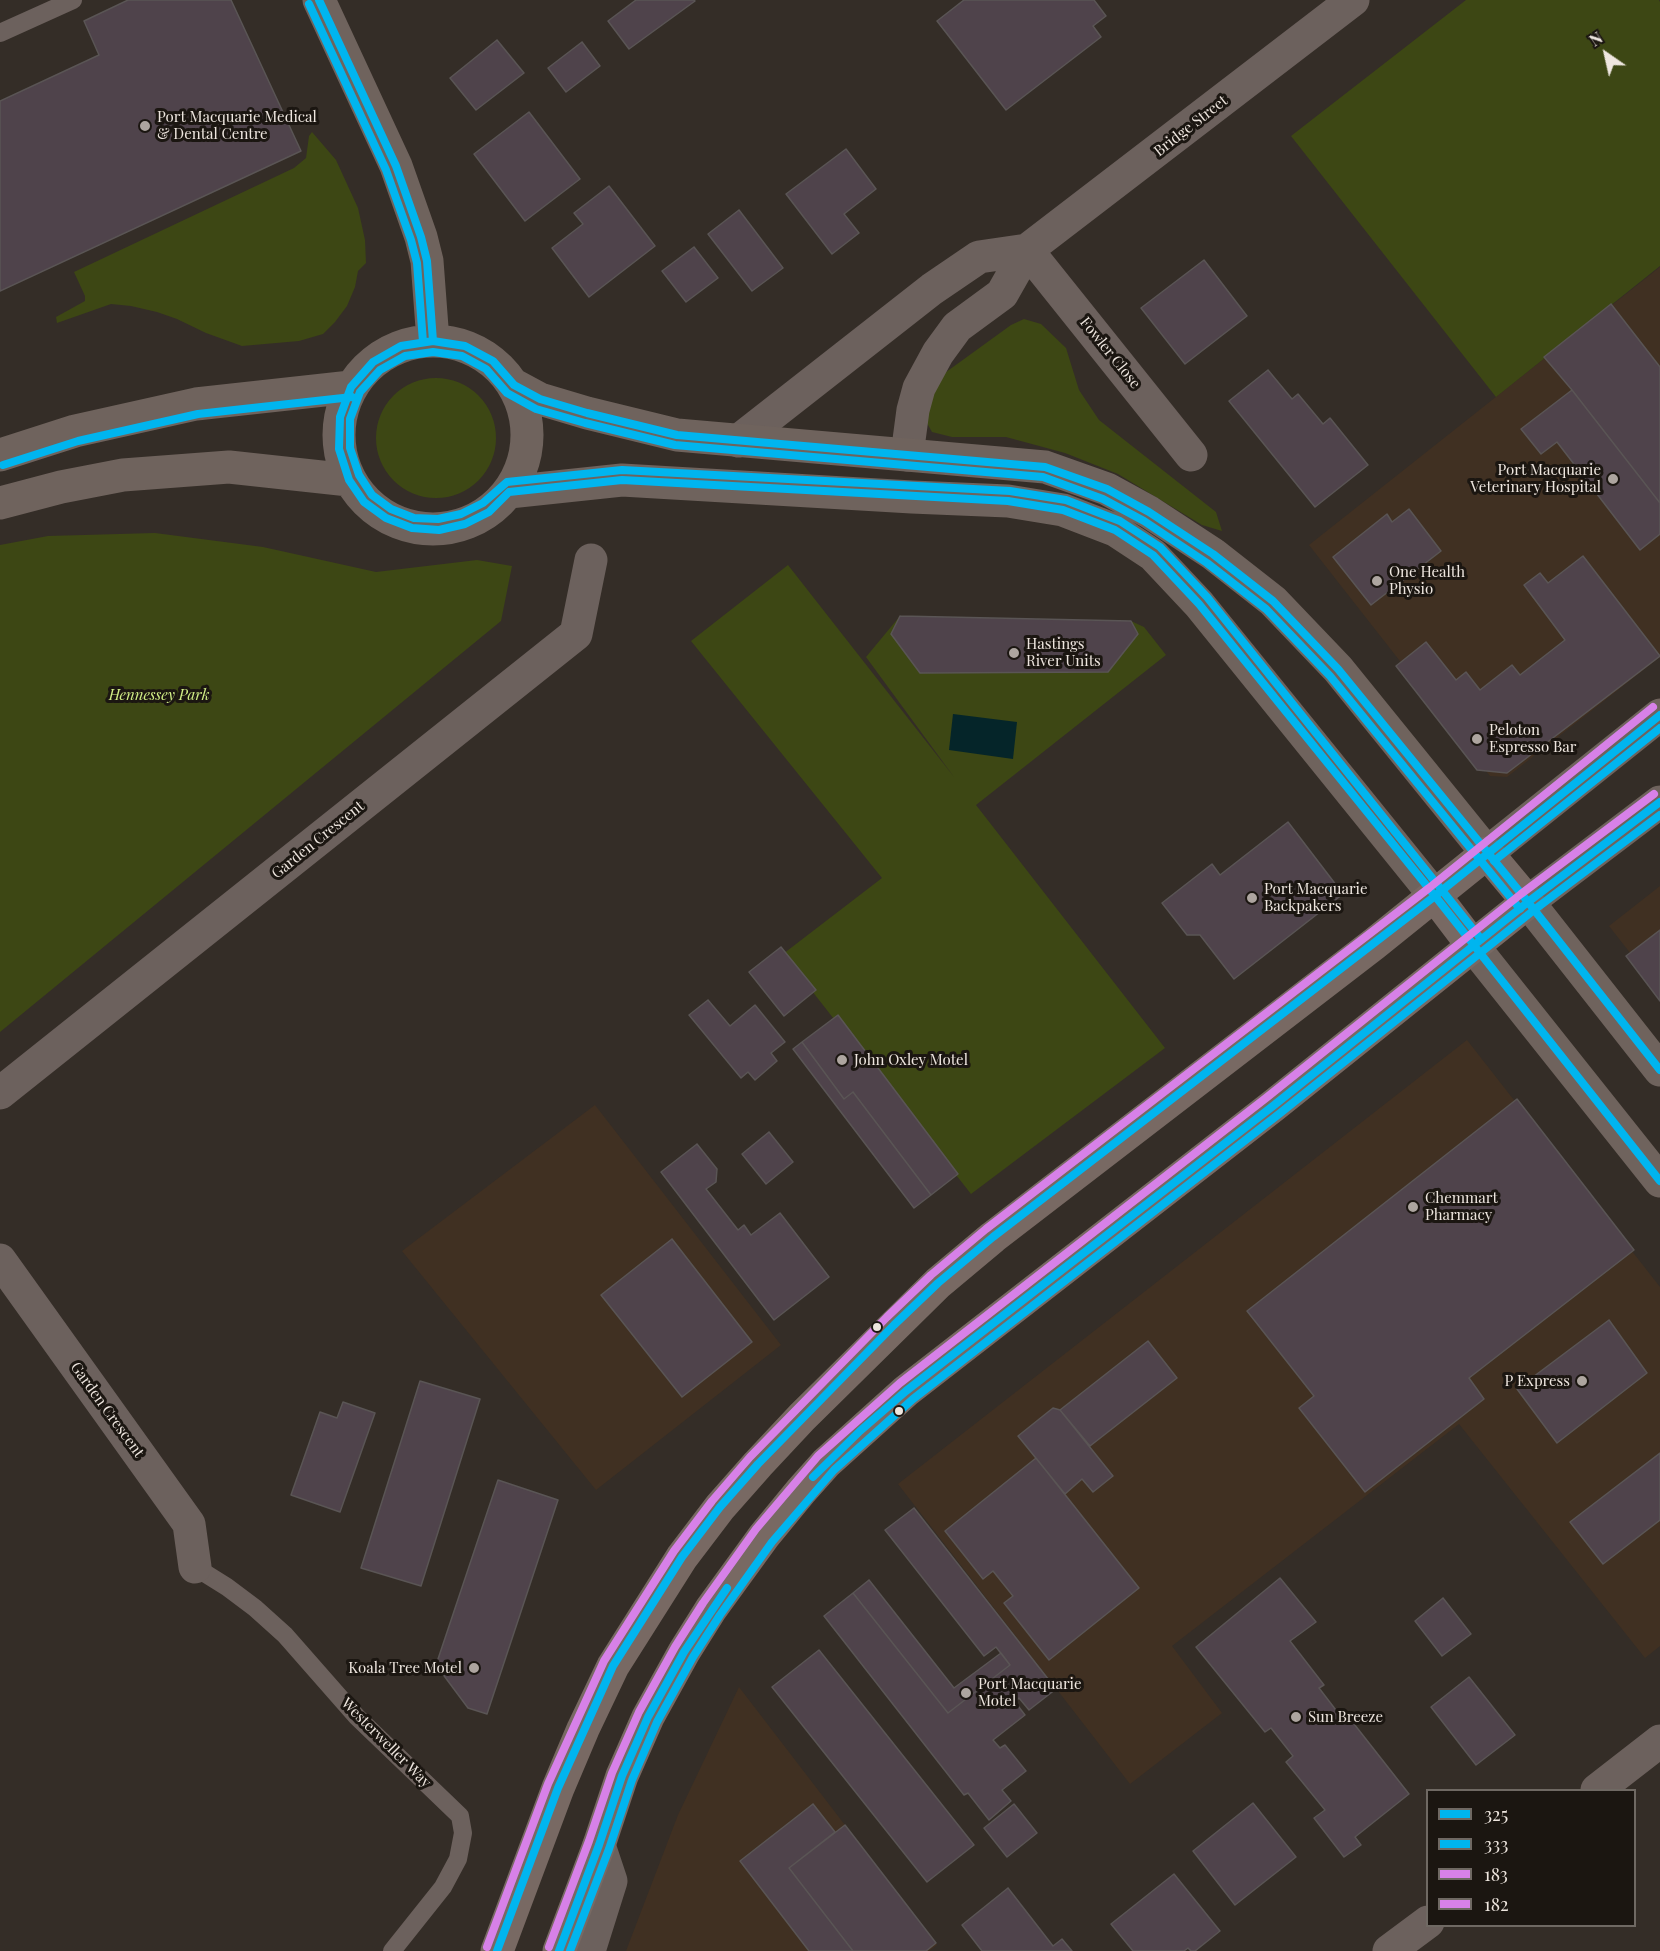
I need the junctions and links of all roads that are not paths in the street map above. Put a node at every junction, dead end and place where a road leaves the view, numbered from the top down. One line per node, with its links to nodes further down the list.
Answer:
1 (73, 0): 4 (lane)
2 (319, 0): 6 (main road)
3 (1353, 0): 5 (street, Bridge Street)
4 (0, 33)
5 (1028, 250): 9 (street, Bridge Street); 11 (street, Bridge Street); 12 (street, Fowler Close)
6 (433, 340): 7 (main road); 8 (main road)
7 (514, 385): 9 (main road); 14 (main road)
8 (351, 387): 10 (main road); 13 (main road)
9 (738, 441): 11 (main road)
10 (3, 447)
11 (907, 455): 19 (main road)
12 (1191, 455)
13 (349, 480): 14 (main road); 15 (main road)
14 (508, 492): 20 (main road)
15 (0, 503)
16 (591, 560): 24 (street, Garden Crescent)
17 (1660, 715): 19 (main road)
18 (1660, 802): 21 (main road)
19 (1487, 853): 20 (main road); 21 (main road)
20 (1435, 896): 22 (main road); 33 (main road)
21 (1528, 902): 22 (main road); 23 (main road)
22 (1473, 946): 25 (main road); 30 (main road)
23 (1660, 1070)
24 (0, 1093)
25 (1660, 1182)
26 (0, 1260): 27 (street, Garden Crescent)
27 (195, 1568): 32 (lane, Westerweller Way)
28 (1660, 1741): 29 (street)
29 (1600, 1789)
30 (599, 1845): 34 (main road); 35 (street)
31 (1426, 1923): 36 (street)
32 (392, 1951)
33 (497, 1951)
34 (559, 1951)
35 (589, 1951)
36 (1389, 1951)

